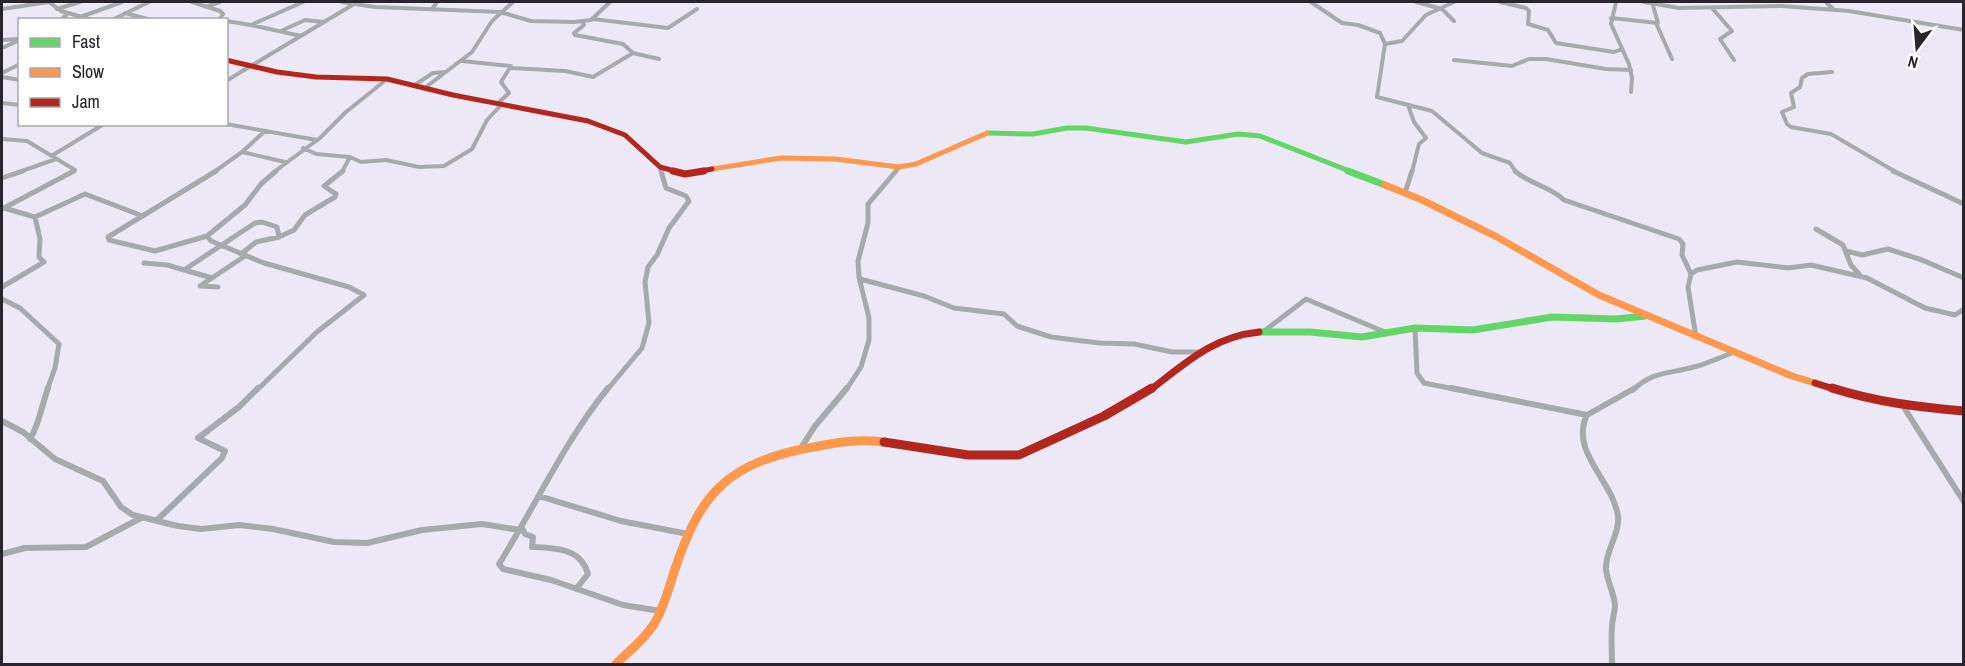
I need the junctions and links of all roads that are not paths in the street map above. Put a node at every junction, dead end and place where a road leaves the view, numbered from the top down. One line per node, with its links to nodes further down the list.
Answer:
1 (49, 2): 29 (street); 30 (street)
2 (80, 2): 30 (street)
3 (122, 2): 36 (street)
4 (148, 2): 35 (street)
5 (192, 2): 23 (street)
6 (220, 2): 23 (street)
7 (303, 2): 49 (street)
8 (342, 2): 22 (street)
9 (383, 2): 25 (street)
10 (437, 2): 26 (street)
11 (513, 2): 33 (street)
12 (610, 2): 43 (street)
13 (1311, 2): 56 (street)
14 (1416, 2): 27 (street)
15 (1454, 2): 27 (street)
16 (1500, 2): 58 (street)
17 (1616, 2): 42 (street)
18 (1644, 2): 19 (street)
19 (1652, 2): 28 (street); 48 (street)
20 (1761, 2): 24 (street)
21 (1827, 2): 32 (street)
22 (354, 4): 25 (street); 46 (street)
23 (208, 6): 41 (street)
24 (1766, 6): 28 (street); 32 (street)
25 (375, 7): 26 (street)
26 (433, 7): 33 (street)
27 (1439, 8): 45 (street); 56 (street)
28 (1712, 8): 63 (street)
29 (2, 9)
30 (57, 9): 34 (street)
31 (697, 9): 43 (street)
32 (1834, 10): 50 (street)
33 (501, 12): 47 (street); 65 (street)
34 (68, 13): 36 (street); 37 (street)
35 (124, 13): 39 (street); 40 (street)
36 (83, 16): 38 (street)
37 (63, 18)
38 (88, 18)
39 (115, 18)
40 (143, 18)
41 (220, 18)
42 (1611, 18): 48 (street); 58 (street)
43 (593, 19): 47 (street)
44 (228, 21): 49 (street)
45 (1454, 21)
46 (324, 22): 51 (street); 52 (street)
47 (584, 22): 59 (street)
48 (1656, 23): 60 (street)
49 (251, 25): 51 (street)
50 (1964, 30)
51 (281, 32): 52 (street)
52 (301, 36): 67 (street)
53 (18, 39): 54 (street)
54 (2, 40)
55 (18, 40): 57 (street)
56 (1385, 44): 83 (street)
57 (2, 48)
58 (1623, 49): 69 (street)
59 (633, 53): 61 (street); 68 (street)
60 (1672, 59)
61 (659, 60)
62 (1454, 60): 69 (street)
63 (1734, 60)
64 (228, 61): 67 (street)
65 (460, 62): 68 (street); 71 (street)
66 (18, 65): 70 (street)
67 (252, 67): 74 (street); 76 (street)
68 (512, 68): 81 (street)
69 (1631, 70): 79 (street)
70 (2, 71)
71 (446, 72): 77 (street); 78 (street)
72 (1832, 72): 98 (street)
73 (2, 77): 75 (street)
74 (387, 79): 77 (street); 88 (street)
75 (18, 80)
76 (228, 80)
77 (416, 84): 78 (street)
78 (426, 87): 81 (street)
79 (1631, 92)
80 (3, 104): 82 (street)
81 (500, 104): 92 (street); 94 (street)
82 (18, 105)
83 (1408, 105): 97 (street); 110 (street)
84 (228, 124): 86 (street)
85 (101, 126): 91 (street)
86 (265, 131): 88 (street); 90 (street)
87 (2, 139): 91 (street)
88 (317, 140): 89 (street)
89 (303, 148): 92 (street); 93 (street)
90 (242, 152): 93 (street); 100 (street)
91 (55, 157): 96 (street); 99 (street)
92 (350, 158): 104 (street)
93 (285, 162): 103 (street)
94 (660, 167): 95 (street); 134 (street)
95 (899, 167): 97 (street); 113 (street)
96 (2, 178)
97 (1405, 193): 119 (street)
98 (1964, 204)
99 (3, 208): 101 (street)
100 (140, 215): 101 (street); 103 (street)
101 (34, 217): 115 (street)
102 (1816, 229): 106 (street)
103 (207, 236): 105 (street)
104 (279, 237): 105 (street); 107 (street)
105 (224, 245): 107 (street); 109 (street)
106 (1846, 251): 111 (street); 114 (street)
107 (243, 255): 112 (street); 137 (street)
108 (144, 263): 109 (street)
109 (184, 270): 112 (street)
110 (1691, 274): 111 (street); 125 (street)
111 (1860, 275): 120 (street)
112 (212, 278): 116 (street)
113 (860, 279): 126 (street); 133 (street)
114 (1964, 279)
115 (2, 287)
116 (218, 287)
117 (2, 299): 132 (street)
118 (1964, 309): 120 (street)
119 (1646, 315): 122 (street); 125 (street)
120 (1955, 315): 121 (street)
121 (1964, 318)
122 (1415, 328): 124 (street); 130 (street)
123 (1263, 332): 124 (street); 124 (street); 126 (street)
124 (1385, 332)
125 (1696, 337): 127 (street)
126 (1197, 352): 133 (street)
127 (1735, 352): 128 (street); 130 (street)
128 (1903, 406): 129 (street); 135 (street)
129 (1964, 411)
130 (1587, 416): 144 (street)
131 (2, 421): 132 (street)
132 (30, 439): 136 (street)
133 (799, 451): 139 (street)
134 (539, 496): 138 (street); 139 (street)
135 (1964, 502)
136 (141, 518): 137 (street); 140 (street)
137 (157, 520): 138 (street)
138 (521, 529): 141 (street); 141 (street)
139 (688, 534): 142 (street)
140 (2, 554)
141 (576, 589): 142 (street)
142 (661, 611): 143 (street)
143 (616, 664)
144 (1612, 664)

